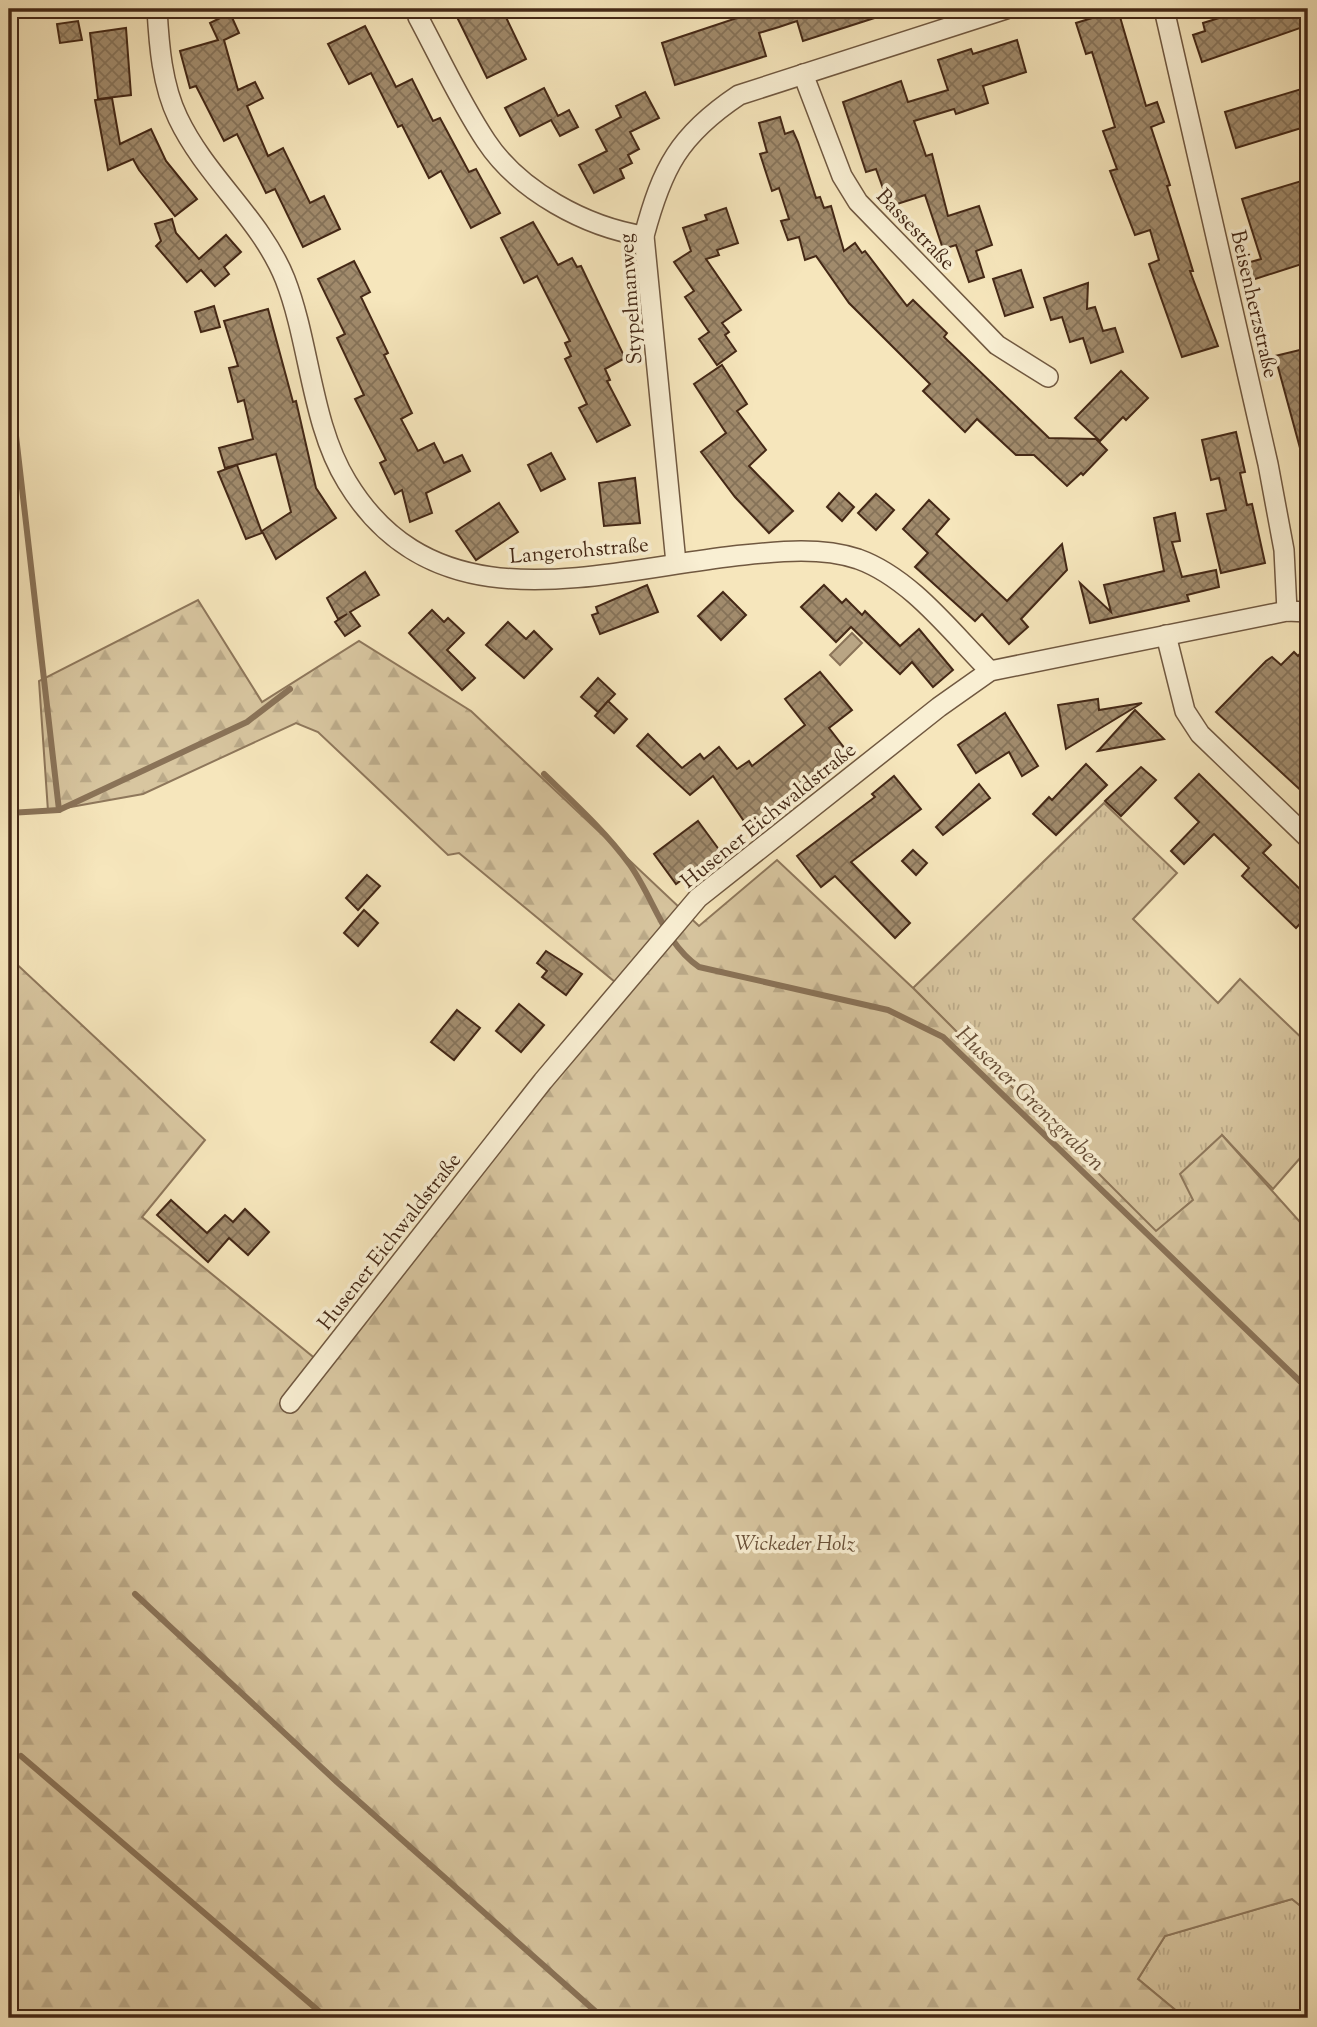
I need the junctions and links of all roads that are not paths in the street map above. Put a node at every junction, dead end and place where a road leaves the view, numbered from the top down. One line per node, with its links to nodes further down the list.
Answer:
1 (157, 9): 9 (street, Langerohstraße)
2 (1006, 9): 4 (street, Stypelmanweg)
3 (1164, 9): 10 (street, Beisenherzstraße)
4 (983, 12): 6 (street, Stypelmanweg)
5 (418, 17): 7 (street)
6 (803, 74): 7 (street, Stypelmanweg); 8 (street, Bassestraße)
7 (644, 236): 9 (street, Stypelmanweg)
8 (1048, 377)
9 (676, 563): 13 (street, Langerohstraße)
10 (1287, 611): 11 (street, Husener Eichwaldstraße); 12 (street, Husener Eichwaldstraße)
11 (1308, 612)
12 (1166, 635): 13 (street, Husener Eichwaldstraße); 14 (street)
13 (990, 671): 15 (street, Husener Eichwaldstraße)
14 (1308, 838)
15 (290, 1404)

